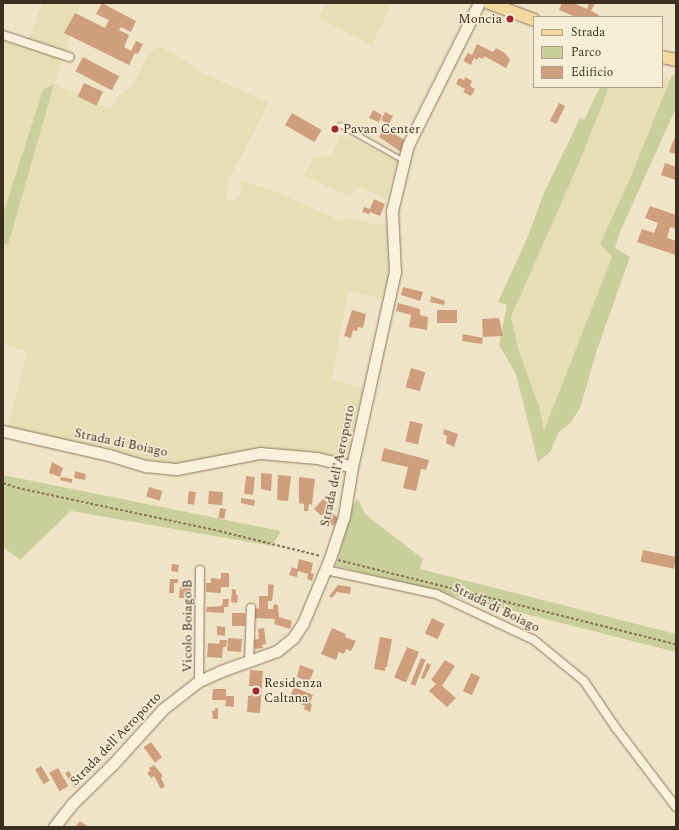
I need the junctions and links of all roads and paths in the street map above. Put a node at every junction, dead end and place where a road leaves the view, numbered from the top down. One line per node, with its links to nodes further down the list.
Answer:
1 (479, 3): 9 (street, Strada dell'Aeroporto)
2 (490, 3): 3 (main road)
3 (533, 20)
4 (3, 35): 5 (street)
5 (69, 57)
6 (663, 57): 7 (main road)
7 (676, 60)
8 (340, 125): 9 (lane)
9 (404, 161): 11 (street, Strada dell'Aeroporto)
10 (3, 431): 11 (street, Strada di Boiago)
11 (352, 468): 13 (street, Strada dell'Aeroporto)
12 (3, 483): 13 (path)
13 (333, 559): 15 (street, Strada dell'Aeroporto); 17 (path)
14 (200, 570): 19 (street, Vicolo Boiago B)
15 (326, 570): 18 (street, Strada dell'Aeroporto); 20 (street, Strada di Boiago)
16 (251, 608): 18 (street)
17 (676, 644)
18 (249, 660): 19 (street, Strada dell'Aeroporto)
19 (199, 682): 21 (street, Strada dell'Aeroporto)
20 (676, 807)
21 (54, 827)

